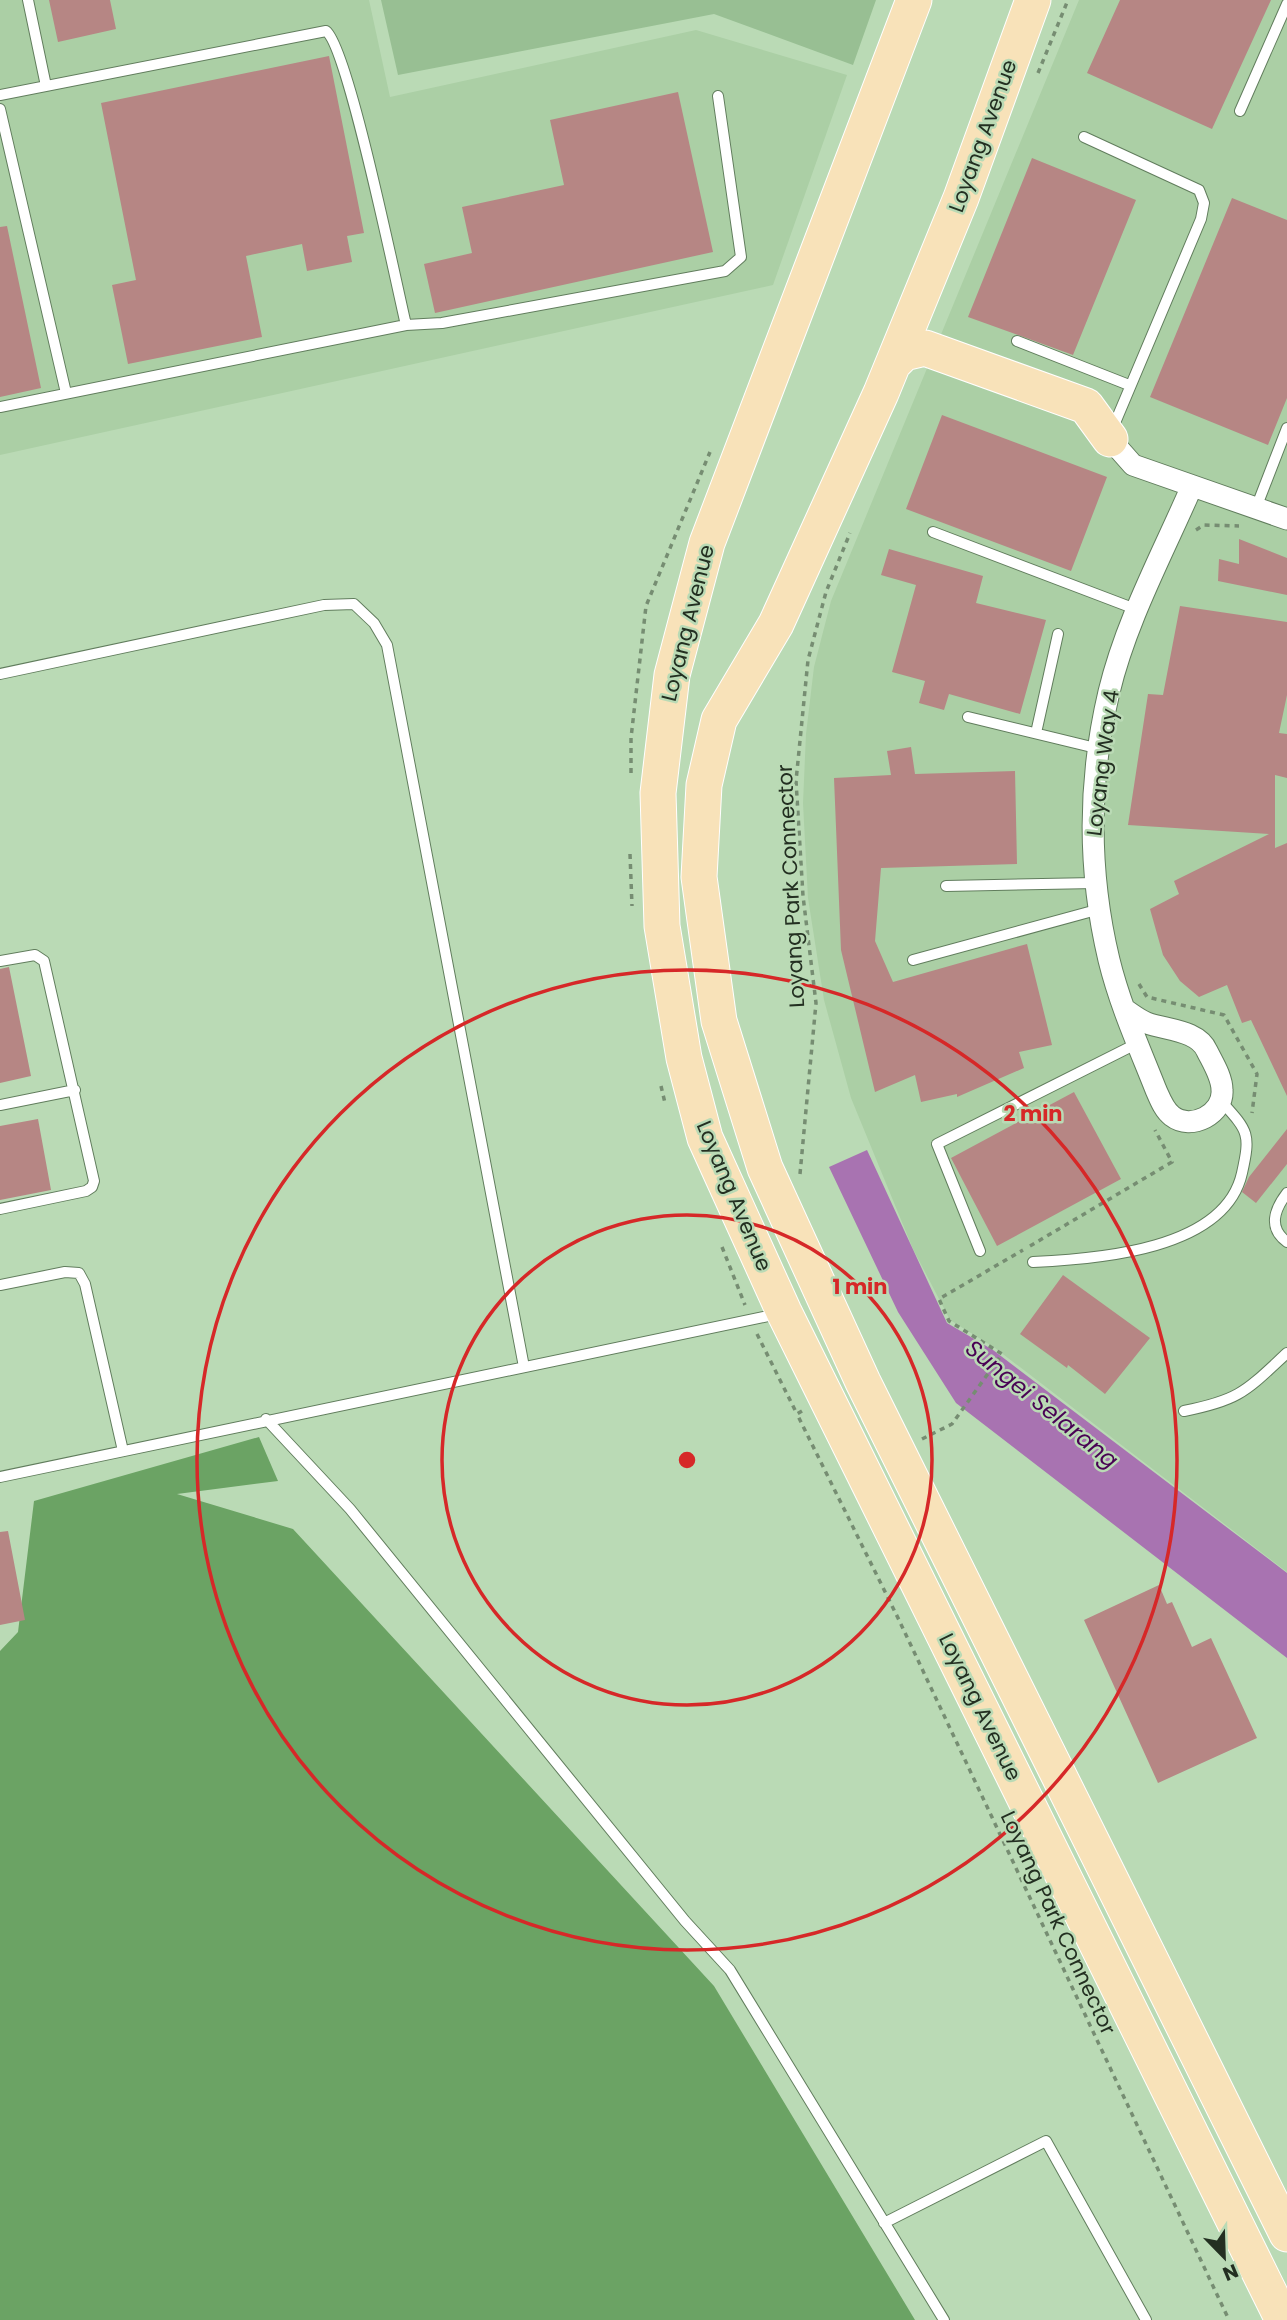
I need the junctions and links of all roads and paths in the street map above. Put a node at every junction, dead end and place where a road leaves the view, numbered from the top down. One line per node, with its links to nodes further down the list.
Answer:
1 (27, 0): 7 (lane)
2 (914, 0): 54 (main road, Loyang Avenue)
3 (1033, 0): 15 (main road, Loyang Avenue)
4 (1068, 0): 6 (path)
5 (1287, 4): 11 (lane)
6 (1036, 78)
7 (46, 86): 8 (lane); 13 (lane)
8 (0, 95)
9 (718, 96): 13 (lane)
10 (0, 109): 17 (lane)
11 (1240, 111)
12 (1084, 137): 16 (lane)
13 (406, 325): 17 (lane)
14 (1017, 341): 16 (lane)
15 (893, 364): 20 (main road); 64 (main road, Loyang Avenue)
16 (1129, 385): 20 (lane)
17 (66, 393): 18 (lane)
18 (0, 407)
19 (1287, 428): 22 (lane)
20 (1110, 439): 21 (street)
21 (1192, 486): 22 (street); 28 (street, Loyang Way 4)
22 (1256, 508): 23 (street)
23 (1287, 519)
24 (1241, 526): 27 (path)
25 (850, 531): 47 (path, Loyang Park Connector)
26 (933, 532): 28 (lane)
27 (1192, 533)
28 (1138, 610): 33 (street, Loyang Way 4)
29 (1058, 634): 32 (lane)
30 (0, 674): 56 (lane)
31 (968, 717): 32 (lane)
32 (1036, 733): 33 (lane)
33 (1100, 749): 34 (street, Loyang Way 4)
34 (1095, 883): 35 (lane); 36 (street, Loyang Way 4)
35 (946, 886)
36 (1100, 909): 37 (lane); 40 (street, Loyang Way 4)
37 (913, 960)
38 (0, 961): 42 (lane)
39 (1132, 974): 45 (path)
40 (1124, 1009): 41 (street, Loyang Way 4); 43 (street)
41 (1138, 1044): 43 (street, Loyang Way 4); 51 (lane)
42 (75, 1090): 44 (lane); 49 (lane)
43 (1222, 1101): 45 (lane)
44 (0, 1105)
45 (1241, 1124): 52 (lane)
46 (1163, 1130): 59 (path)
47 (800, 1176)
48 (1287, 1193): 50 (lane)
49 (0, 1209)
50 (1287, 1242)
51 (980, 1251)
52 (1033, 1262)
53 (0, 1284): 61 (lane)
54 (784, 1312): 56 (lane); 57 (main road, Loyang Avenue)
55 (1287, 1353): 58 (lane)
56 (524, 1367): 60 (lane)
57 (827, 1397): 67 (path, Loyang Park Connector); 68 (main road, Loyang Avenue)
58 (1184, 1411)
59 (959, 1415)
60 (266, 1419): 61 (lane); 63 (lane)
61 (123, 1451): 62 (lane)
62 (0, 1477)
63 (884, 2222): 65 (lane); 66 (lane)
64 (1287, 2234)
65 (944, 2320)
66 (1146, 2320)
67 (1229, 2320)
68 (1283, 2320)

